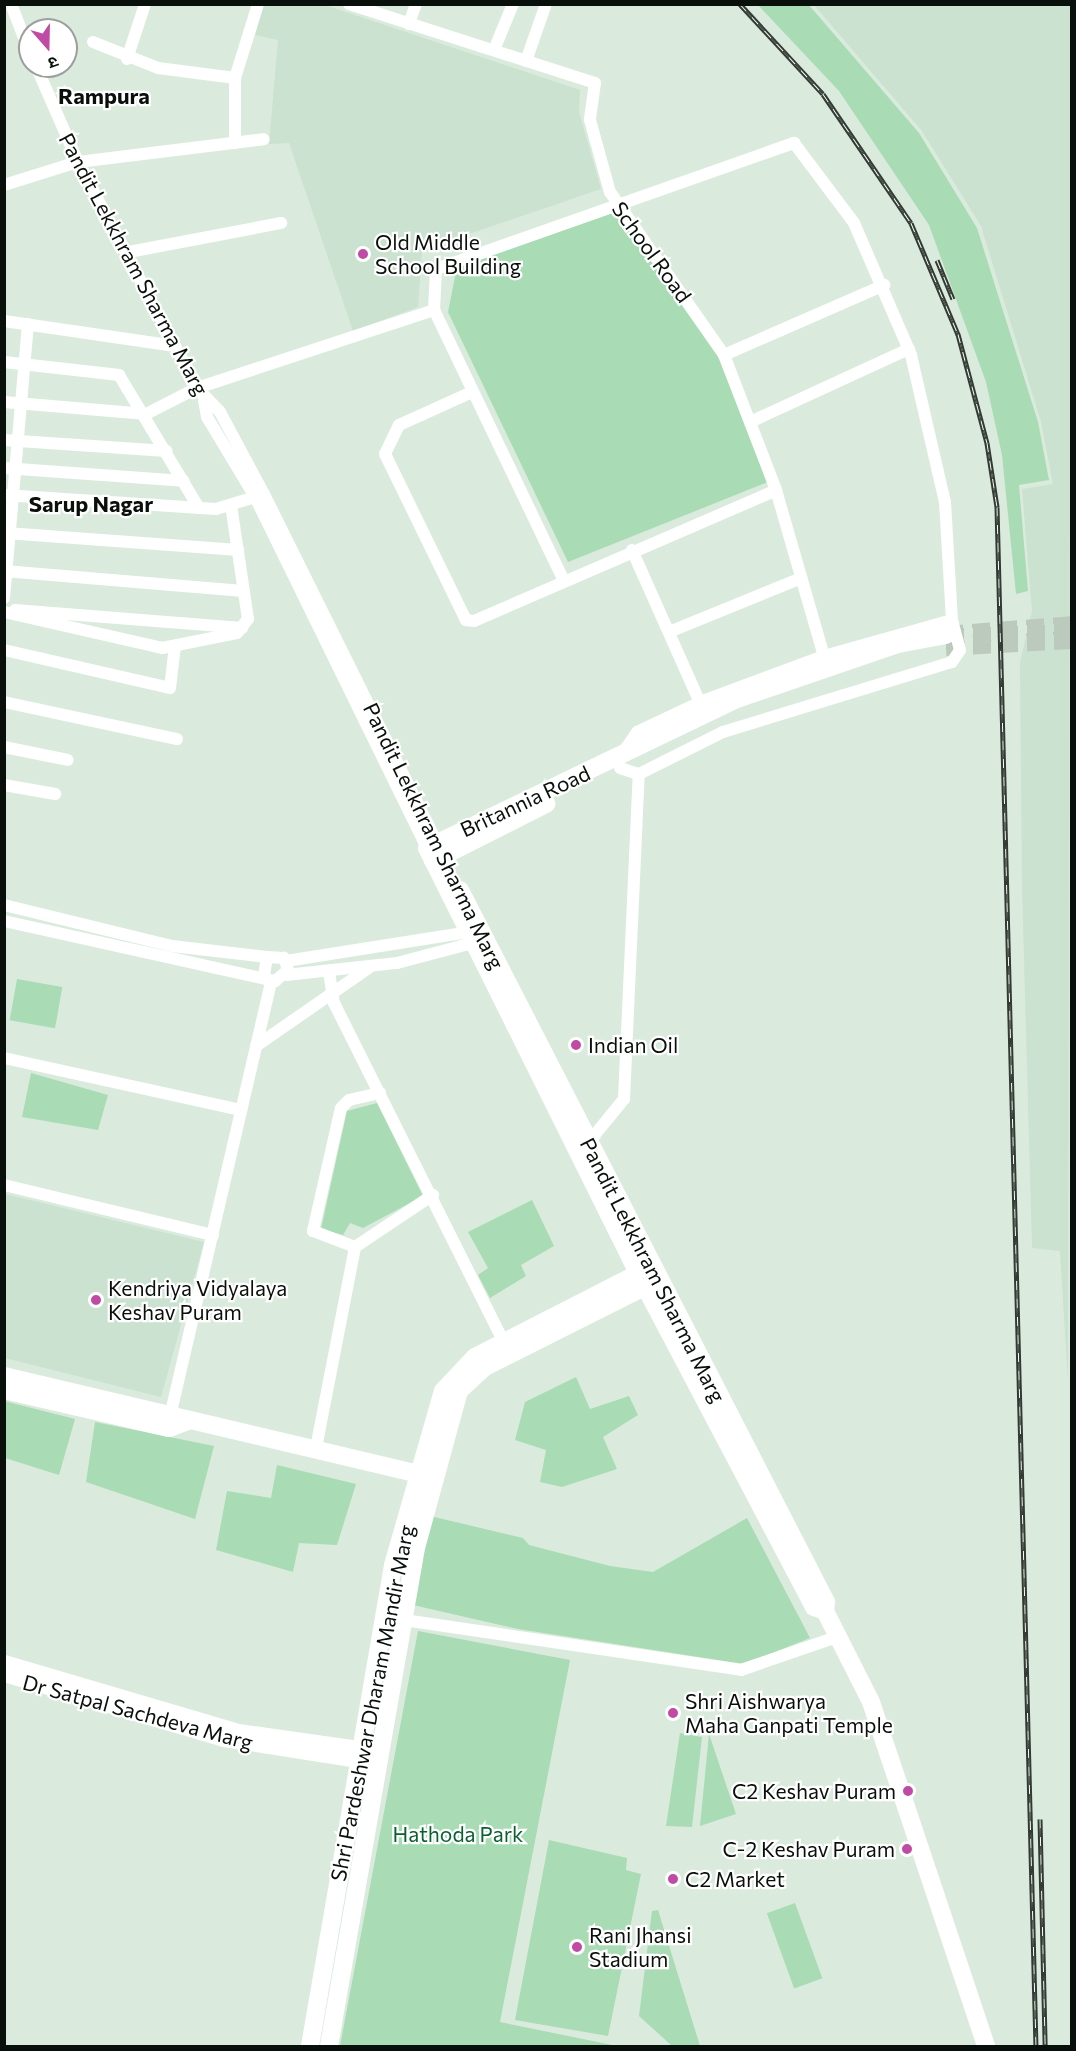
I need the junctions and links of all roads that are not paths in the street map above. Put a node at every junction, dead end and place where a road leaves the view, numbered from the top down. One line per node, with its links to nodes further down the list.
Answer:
1 (11, 4): 8 (street)
2 (145, 4): 12 (street)
3 (258, 4): 15 (street)
4 (349, 4): 9 (street, School Road)
5 (416, 4): 9 (street)
6 (513, 4): 11 (street)
7 (546, 4): 13 (street)
8 (18, 22)
9 (409, 24): 11 (street, School Road)
10 (93, 42): 12 (street)
11 (494, 50): 13 (street, School Road)
12 (127, 59): 15 (street)
13 (526, 61): 20 (street, School Road)
14 (41, 78): 18 (street, Pandit Lekkhram Sharma Marg)
15 (235, 78): 17 (street)
16 (264, 140): 17 (street)
17 (235, 143): 18 (street)
18 (78, 162): 19 (street); 22 (street, Pandit Lekkhram Sharma Marg)
19 (4, 185)
20 (618, 206): 23 (street); 24 (street); 29 (street, School Road)
21 (281, 223): 22 (street)
22 (129, 252): 27 (street, Pandit Lekkhram Sharma Marg)
23 (884, 285): 28 (street); 29 (street)
24 (434, 310): 32 (street); 33 (street)
25 (4, 321): 26 (street)
26 (28, 324): 27 (street); 31 (street)
27 (175, 346): 32 (street, Pandit Lekkhram Sharma Marg)
28 (909, 349): 38 (street); 60 (street)
29 (724, 355): 38 (street, School Road)
30 (4, 362): 31 (street)
31 (24, 363): 36 (street); 37 (street)
32 (197, 388): 34 (street, Pandit Lekkhram Sharma Marg); 37 (street)
33 (472, 392): 54 (street); 54 (street)
34 (204, 400): 46 (street); 73 (street, Pandit Lekkhram Sharma Marg)
35 (4, 402): 36 (street)
36 (20, 403): 37 (street); 40 (street)
37 (146, 414): 41 (street)
38 (750, 422): 44 (street, School Road)
39 (4, 440): 40 (street)
40 (18, 441): 41 (street); 42 (street)
41 (167, 451): 43 (street)
42 (11, 469): 43 (street); 45 (street)
43 (184, 481): 48 (street)
44 (776, 490): 51 (street); 53 (street, School Road)
45 (10, 495): 48 (street); 49 (street)
46 (255, 497): 47 (street); 73 (street)
47 (231, 505): 48 (street); 50 (street)
48 (199, 508)
49 (8, 533): 50 (street); 52 (street)
50 (238, 550): 55 (street)
51 (632, 550): 54 (street); 59 (street)
52 (7, 571): 55 (street); 56 (street)
53 (801, 578): 59 (street); 63 (street, School Road)
54 (563, 579)
55 (243, 591): 58 (street)
56 (4, 598)
57 (4, 611): 58 (street); 61 (street)
58 (242, 628): 61 (street)
59 (669, 632): 65 (street)
60 (948, 634): 63 (street); 69 (main road, Britannia Road); 70 (street)
61 (175, 646): 62 (street)
62 (4, 650)
63 (824, 656): 65 (street)
64 (4, 702): 66 (street)
65 (700, 703): 69 (street)
66 (177, 740)
67 (4, 747): 68 (street)
68 (68, 760)
69 (621, 761): 70 (street); 73 (main road, Britannia Road)
70 (639, 774): 88 (street)
71 (4, 785): 72 (street)
72 (55, 794)
73 (435, 852): 76 (main road, Pandit Lekkhram Sharma Marg)
74 (4, 905): 77 (street)
75 (4, 921): 82 (street)
76 (475, 937): 78 (street); 79 (street); 88 (main road, Pandit Lekkhram Sharma Marg); 93 (main road, Pandit Lekkhram Sharma Marg)
77 (267, 957): 78 (street); 82 (street)
78 (286, 962): 81 (street)
79 (371, 966): 80 (street); 83 (street)
80 (329, 972): 81 (street); 83 (street)
81 (286, 975): 82 (street)
82 (268, 979): 84 (street)
83 (333, 996): 84 (street); 86 (street)
84 (256, 1046): 87 (street)
85 (4, 1058): 87 (street)
86 (380, 1093): 90 (street); 92 (street)
87 (241, 1110): 91 (street)
88 (588, 1143): 93 (main road, Pandit Lekkhram Sharma Marg)
89 (4, 1185): 91 (street)
90 (433, 1195): 92 (street); 94 (street)
91 (213, 1235): 97 (street)
92 (355, 1247): 99 (street)
93 (648, 1277): 94 (main road, Shri Pardeshwar Dharam Mandir Marg); 102 (main road, Shri Pardeshwar Dharam Mandir Marg); 104 (main road, Pandit Lekkhram Sharma Marg)
94 (504, 1342): 100 (main road, Shri Pardeshwar Dharam Mandir Marg)
95 (4, 1376): 97 (main road)
96 (4, 1390): 98 (main road)
97 (171, 1412): 98 (main road)
98 (188, 1421): 99 (main road)
99 (316, 1448): 101 (main road)
100 (426, 1448): 101 (main road); 102 (main road, Shri Pardeshwar Dharam Mandir Marg)
101 (392, 1466): 102 (main road)
102 (427, 1475): 103 (main road, Shri Pardeshwar Dharam Mandir Marg); 107 (main road, Shri Pardeshwar Dharam Mandir Marg)
103 (404, 1620): 104 (street); 108 (main road, Shri Pardeshwar Dharam Mandir Marg)
104 (837, 1637): 109 (main road, Pandit Lekkhram Sharma Marg)
105 (4, 1662): 107 (street)
106 (4, 1674): 107 (street, Dr Satpal Sachdeva Marg)
107 (360, 1755): 108 (street, Dr Satpal Sachdeva Marg); 110 (main road, Shri Pardeshwar Dharam Mandir Marg)
108 (380, 1757): 111 (main road, Shri Pardeshwar Dharam Mandir Marg)
109 (900, 1797): 112 (main road, Pandit Lekkhram Sharma Marg); 113 (main road, Pandit Lekkhram Sharma Marg)
110 (310, 2046)
111 (329, 2046)
112 (975, 2046)
113 (986, 2046)

